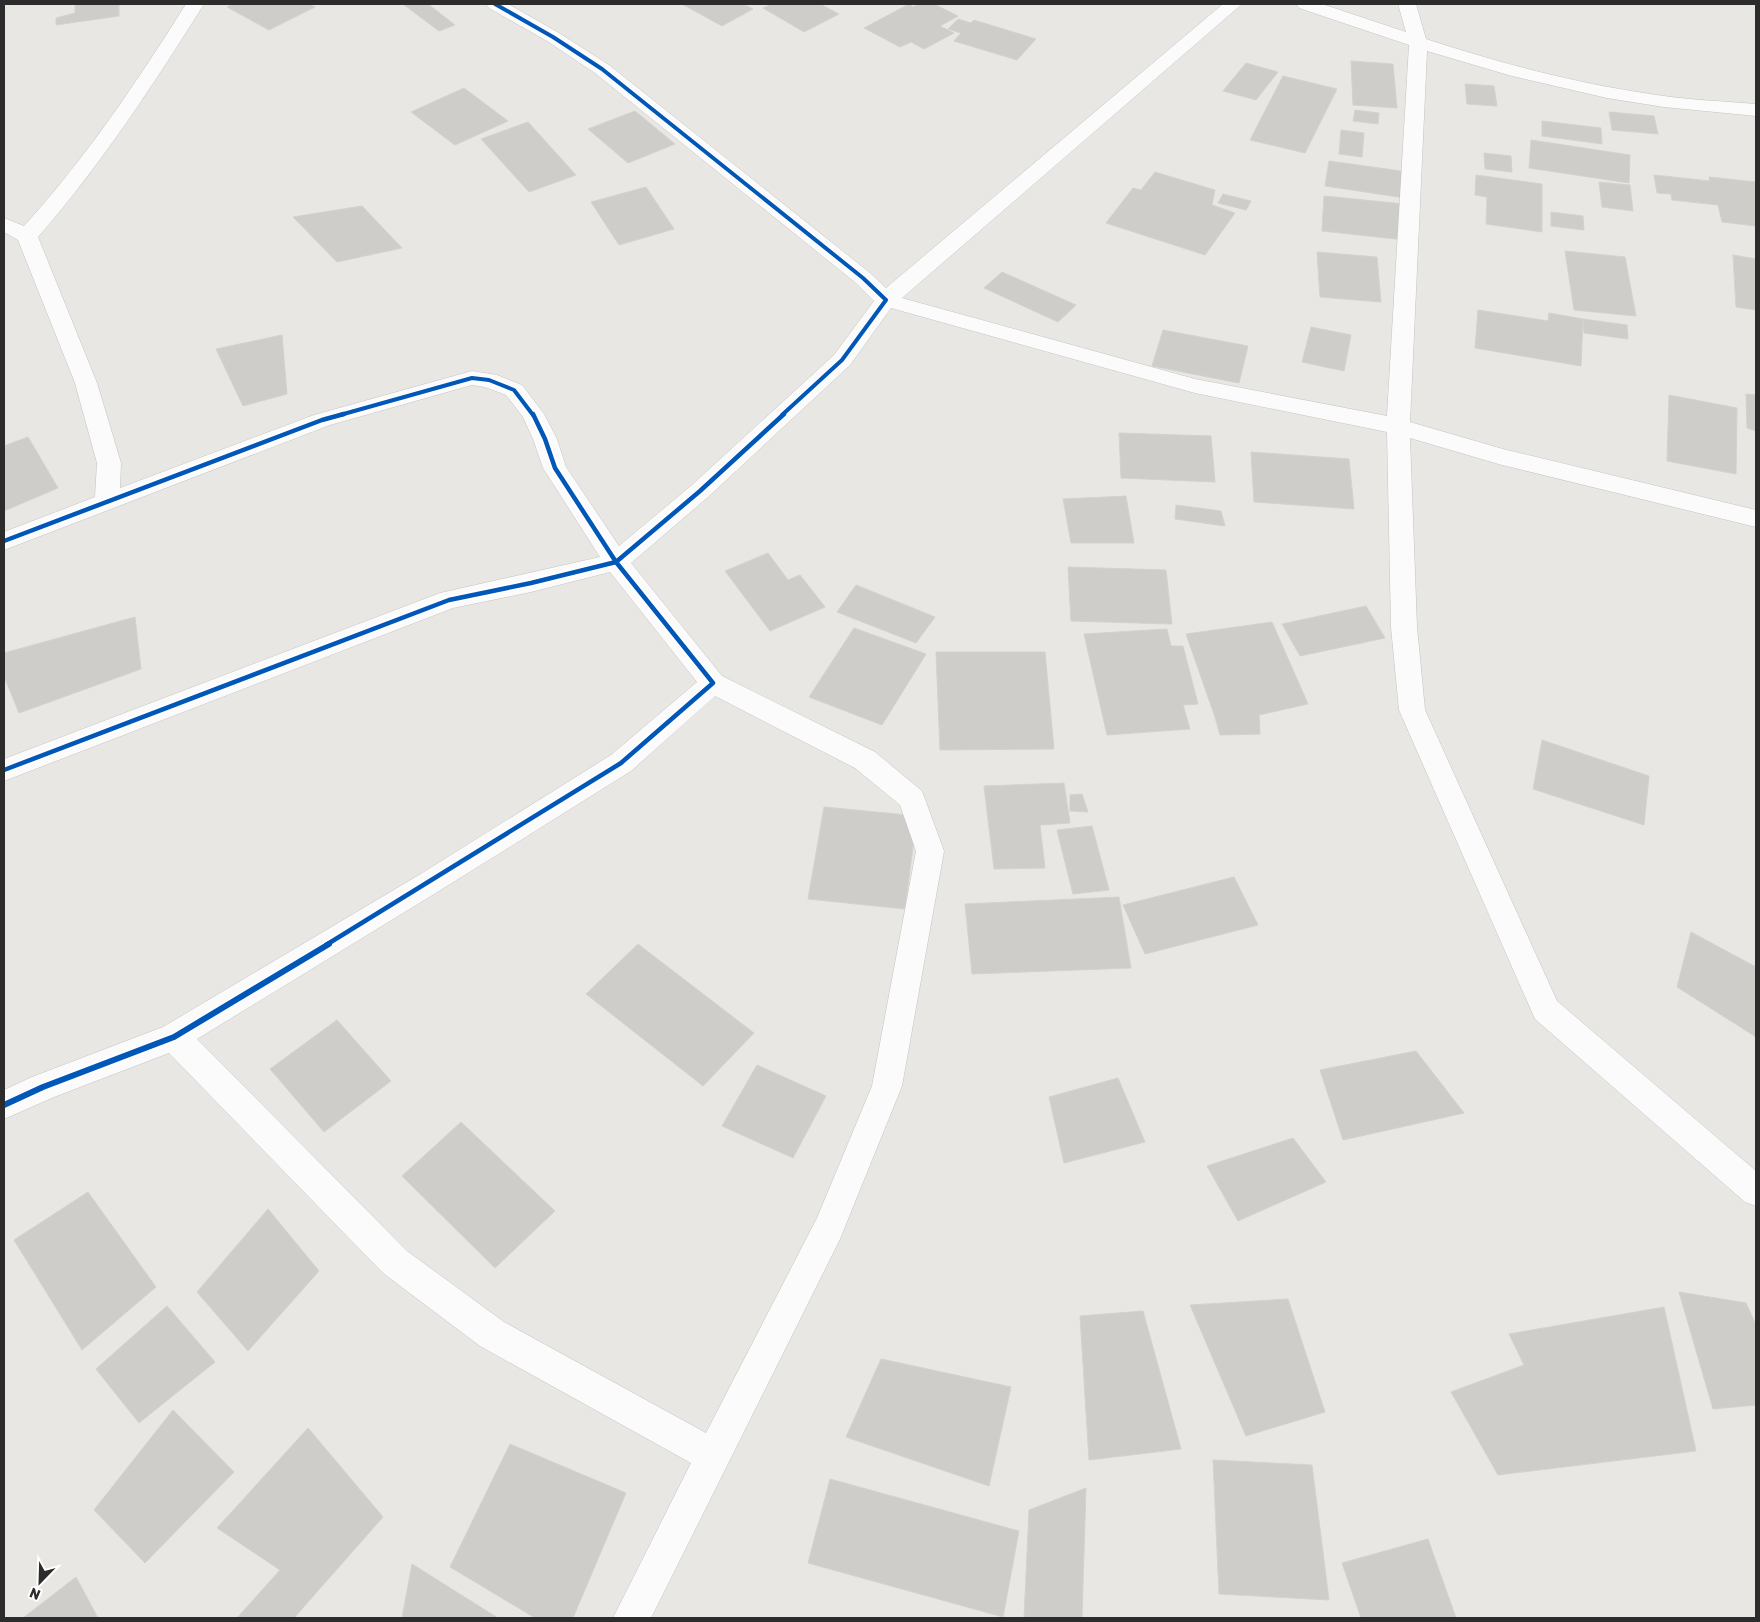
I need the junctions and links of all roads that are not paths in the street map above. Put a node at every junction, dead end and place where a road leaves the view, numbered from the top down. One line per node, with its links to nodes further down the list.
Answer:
1 (195, 4): 9 (street)
2 (496, 4): 10 (street)
3 (1233, 4): 10 (street)
4 (1305, 4): 6 (street)
5 (1407, 4): 6 (street)
6 (1418, 43): 7 (street); 11 (street)
7 (1756, 110)
8 (4, 224): 9 (street)
9 (27, 236): 12 (street)
10 (886, 300): 11 (street); 15 (street)
11 (1398, 426): 13 (street); 20 (street)
12 (106, 501): 14 (street); 15 (street)
13 (1756, 518)
14 (4, 541)
15 (616, 562): 16 (street); 17 (street)
16 (713, 683): 18 (street); 21 (street)
17 (4, 770)
18 (174, 1037): 19 (street); 21 (street)
19 (4, 1105)
20 (1756, 1191)
21 (713, 1456): 22 (street)
22 (631, 1618)

